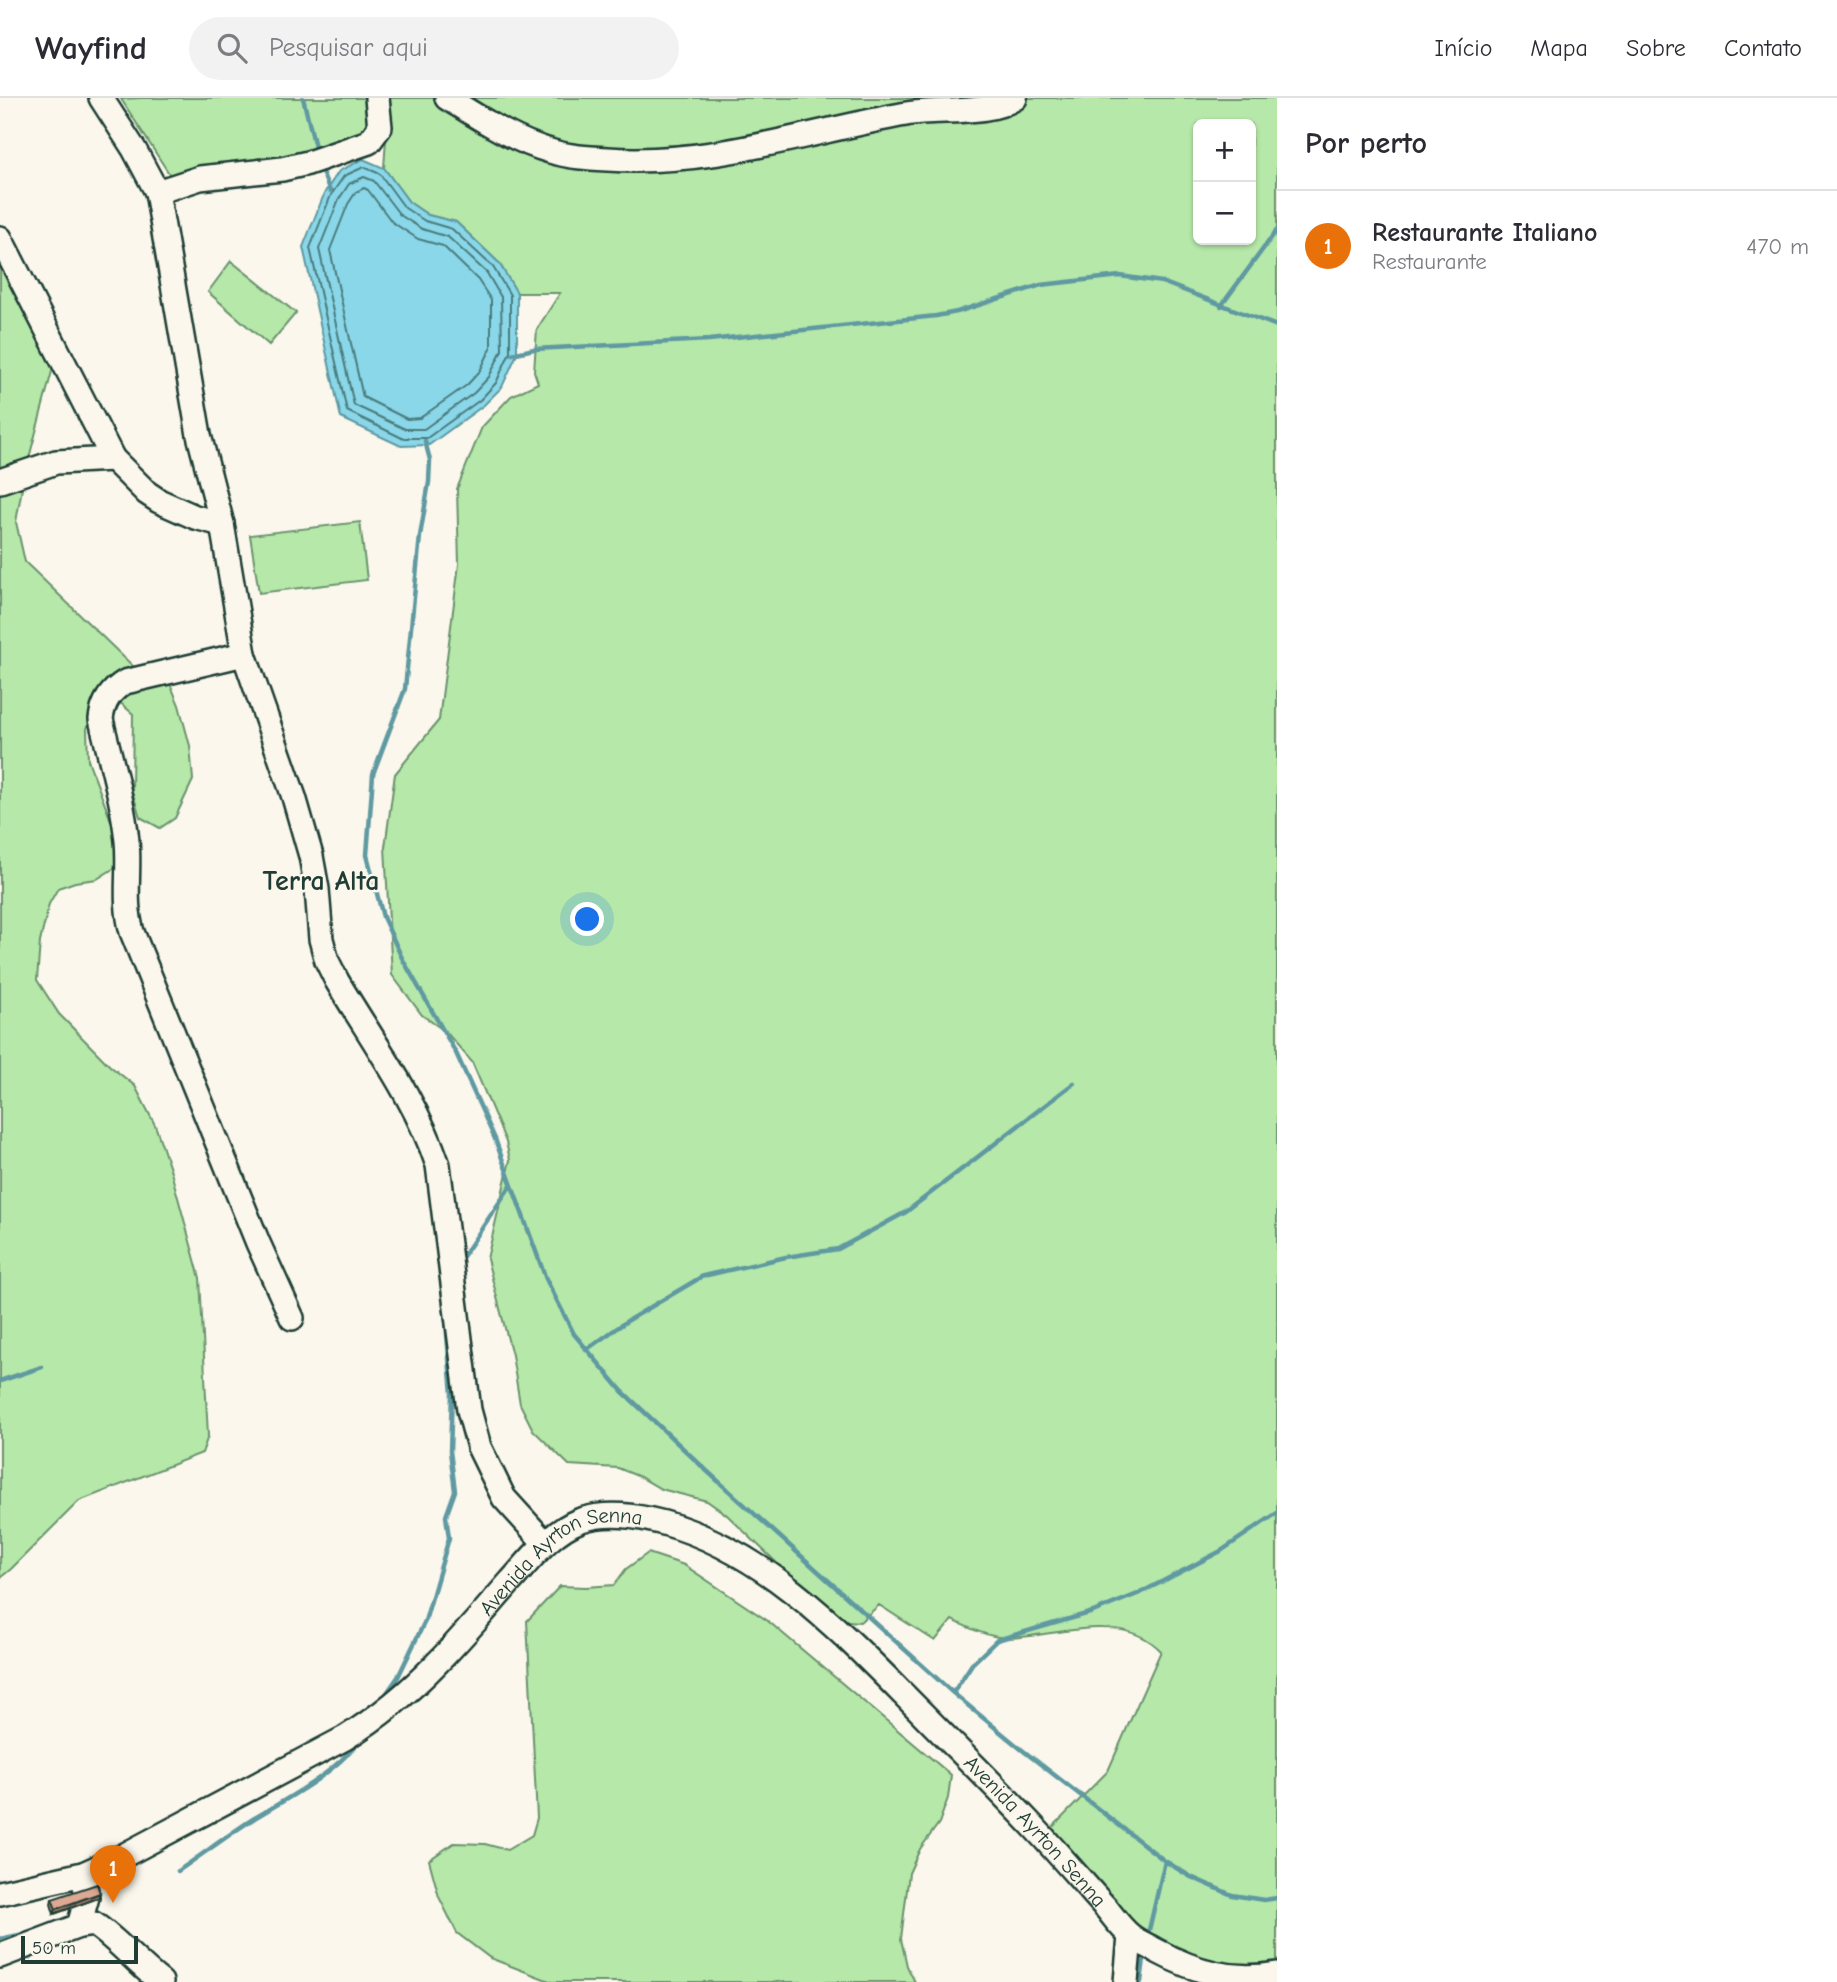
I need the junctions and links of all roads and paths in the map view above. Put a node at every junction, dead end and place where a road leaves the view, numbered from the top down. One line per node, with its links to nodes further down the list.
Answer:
1 (101, 98): 5 (street)
2 (377, 98): 5 (street)
3 (447, 98): 4 (street)
4 (1015, 98)
5 (157, 192): 9 (street)
6 (0, 238): 7 (street)
7 (113, 459): 8 (street); 9 (street)
8 (0, 481)
9 (222, 523): 10 (street)
10 (244, 654): 11 (street); 12 (street)
11 (292, 1318)
12 (545, 1543): 13 (street, Avenida Ayrton Senna); 17 (street, Avenida Ayrton Senna)
13 (83, 1874): 14 (street, Avenida Ayrton Senna); 16 (street)
14 (54, 1881): 15 (street, Avenida Ayrton Senna); 16 (street)
15 (0, 1893)
16 (79, 1926): 18 (street); 20 (street)
17 (1130, 1936): 19 (street, Avenida Ayrton Senna); 21 (street)
18 (0, 1956)
19 (1277, 1974)
20 (161, 1982)
21 (1126, 1982)

